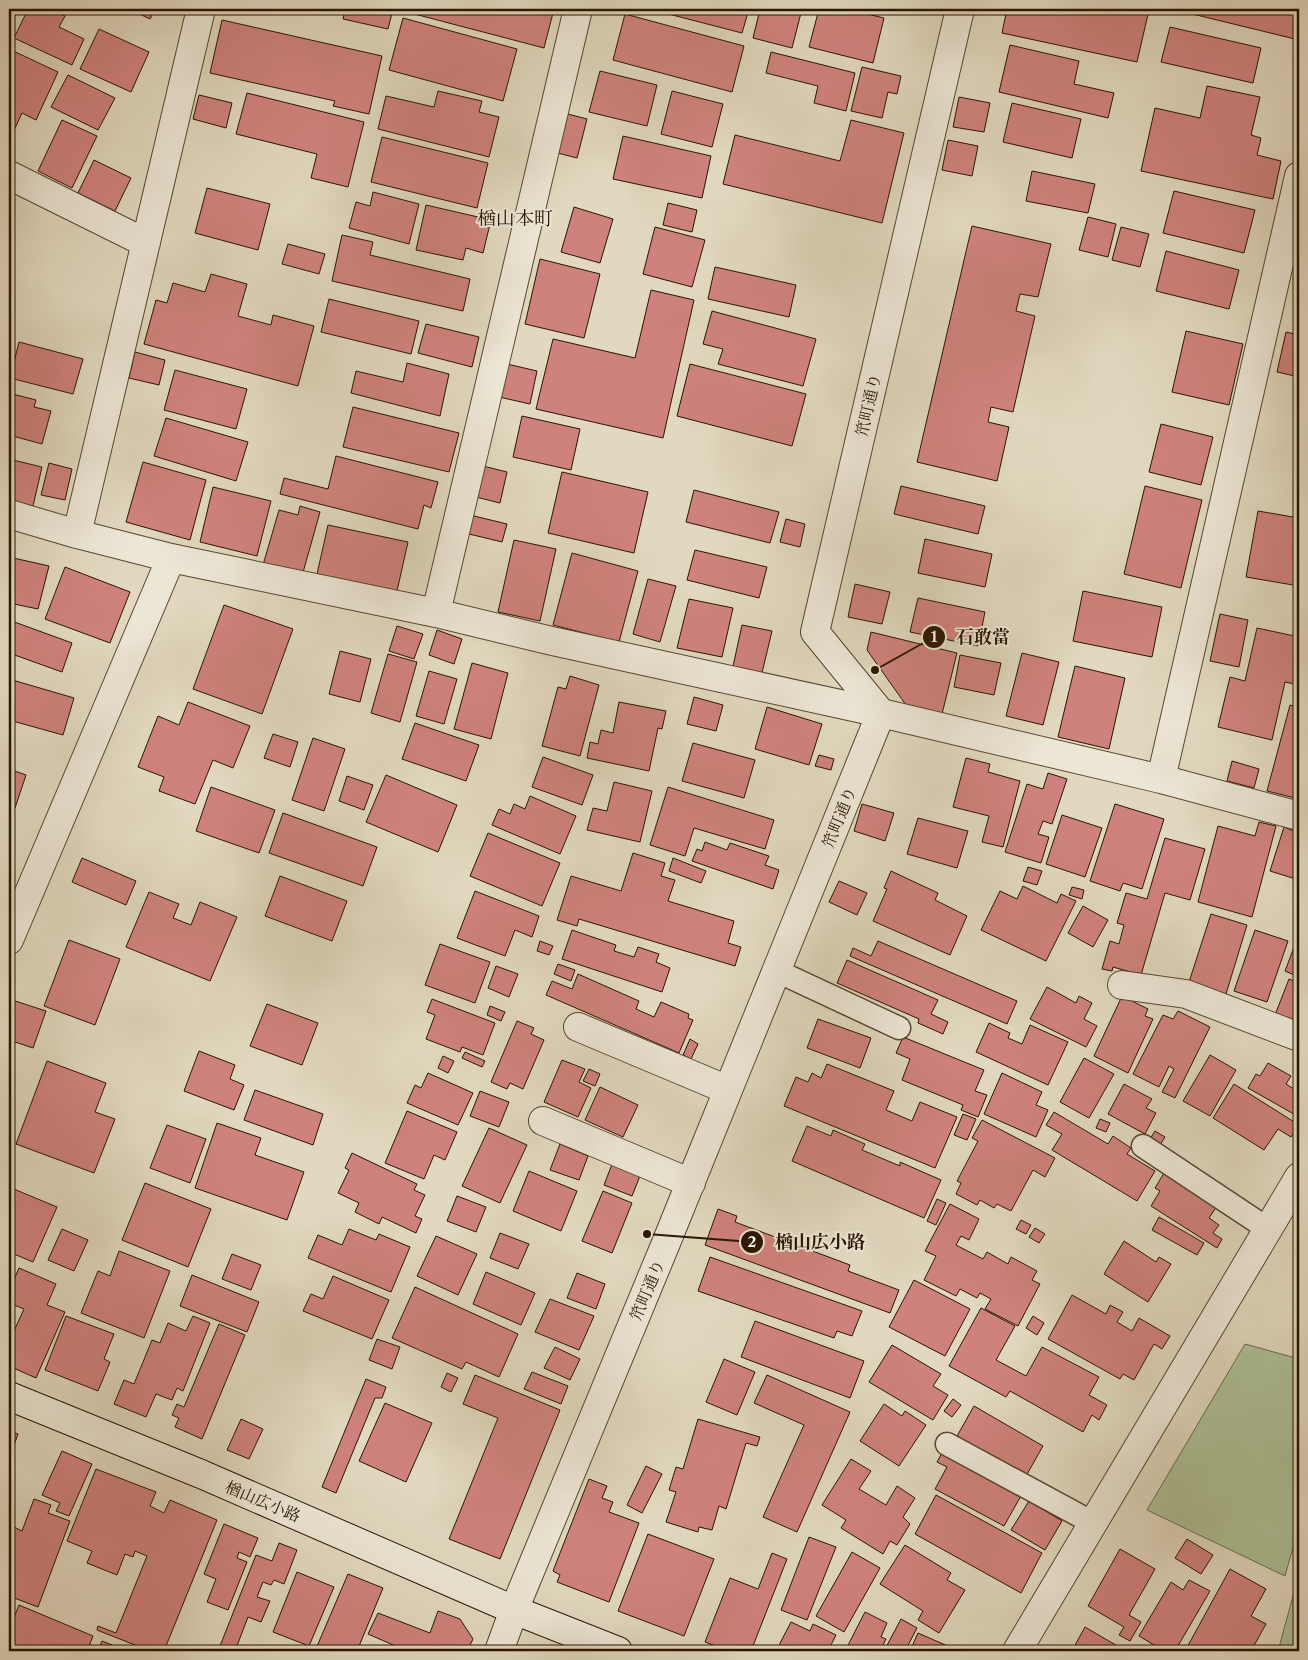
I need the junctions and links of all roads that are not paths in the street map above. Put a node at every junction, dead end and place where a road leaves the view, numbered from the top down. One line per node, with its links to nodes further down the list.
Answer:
1 (201, 9): 6 (street)
2 (578, 9): 10 (street)
3 (960, 9): 11 (street, 笊町通り)
4 (9, 175): 6 (street)
5 (1299, 176): 12 (street)
6 (146, 243): 8 (street)
7 (9, 514): 8 (street)
8 (77, 534): 9 (street)
9 (171, 558): 10 (street); 14 (street)
10 (436, 613): 11 (street)
11 (881, 713): 12 (street); 15 (street, 笊町通り)
12 (1161, 779): 13 (street)
13 (1299, 816)
14 (9, 940)
15 (776, 971): 18 (lane); 20 (street, 笊町通り)
16 (1122, 985): 19 (street)
17 (578, 1027): 20 (street)
18 (899, 1028)
19 (1299, 1036)
20 (728, 1090): 24 (street, 笊町通り)
21 (543, 1121): 24 (street)
22 (1143, 1146): 25 (lane)
23 (1299, 1177): 25 (street)
24 (690, 1183): 29 (street, 笊町通り)
25 (1268, 1229): 28 (street)
26 (9, 1396): 29 (street, 楢山広小路)
27 (947, 1444): 28 (lane)
28 (1093, 1523): 32 (street)
29 (514, 1610): 30 (street, 笊町通り); 31 (street, 楢山広小路)
30 (499, 1651)
31 (618, 1651)
32 (1017, 1651)

